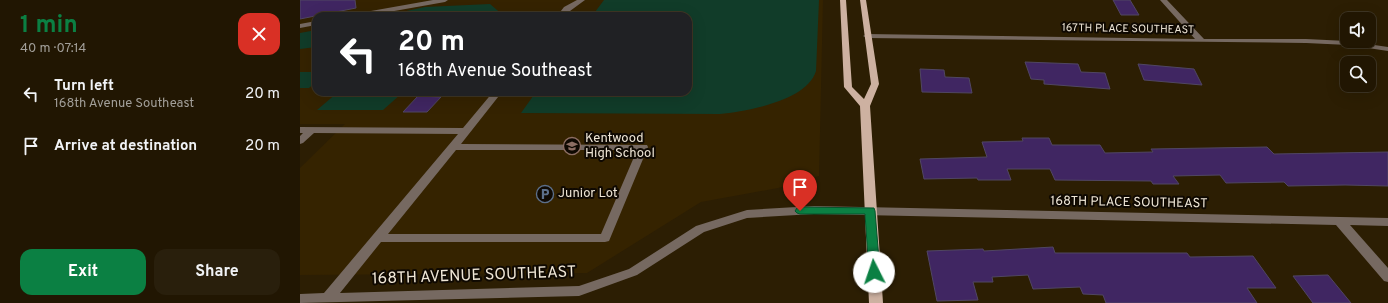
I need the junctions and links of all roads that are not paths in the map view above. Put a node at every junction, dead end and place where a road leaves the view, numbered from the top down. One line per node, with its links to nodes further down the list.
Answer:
1 (445, 0): 6 (street)
2 (582, 0): 7 (street)
3 (843, 0): 14 (main road)
4 (863, 0): 10 (main road)
5 (1163, 0): 11 (street)
6 (377, 12)
7 (564, 12)
8 (312, 24): 9 (street)
9 (300, 26)
10 (867, 36): 11 (street, 167TH PLACE SOUTHEAST); 14 (main road)
11 (1202, 41): 12 (street, 167TH PLACE SOUTHEAST)
12 (1388, 49)
13 (495, 96): 17 (street)
14 (865, 106): 20 (main road)
15 (300, 130): 16 (street)
16 (312, 130): 17 (street); 18 (street)
17 (466, 131): 19 (street)
18 (300, 141)
19 (453, 147): 23 (street); 23 (street)
20 (870, 211): 21 (street, 168TH PLACE SOUTHEAST); 25 (street, 168TH AVENUE SOUTHEAST); 27 (main road)
21 (1340, 222): 22 (street, 168TH PLACE SOUTHEAST); 24 (street)
22 (1388, 222)
23 (378, 238): 25 (street)
24 (1388, 277)
25 (328, 298): 26 (street, 168TH AVENUE SOUTHEAST)
26 (300, 299)
27 (876, 303)

